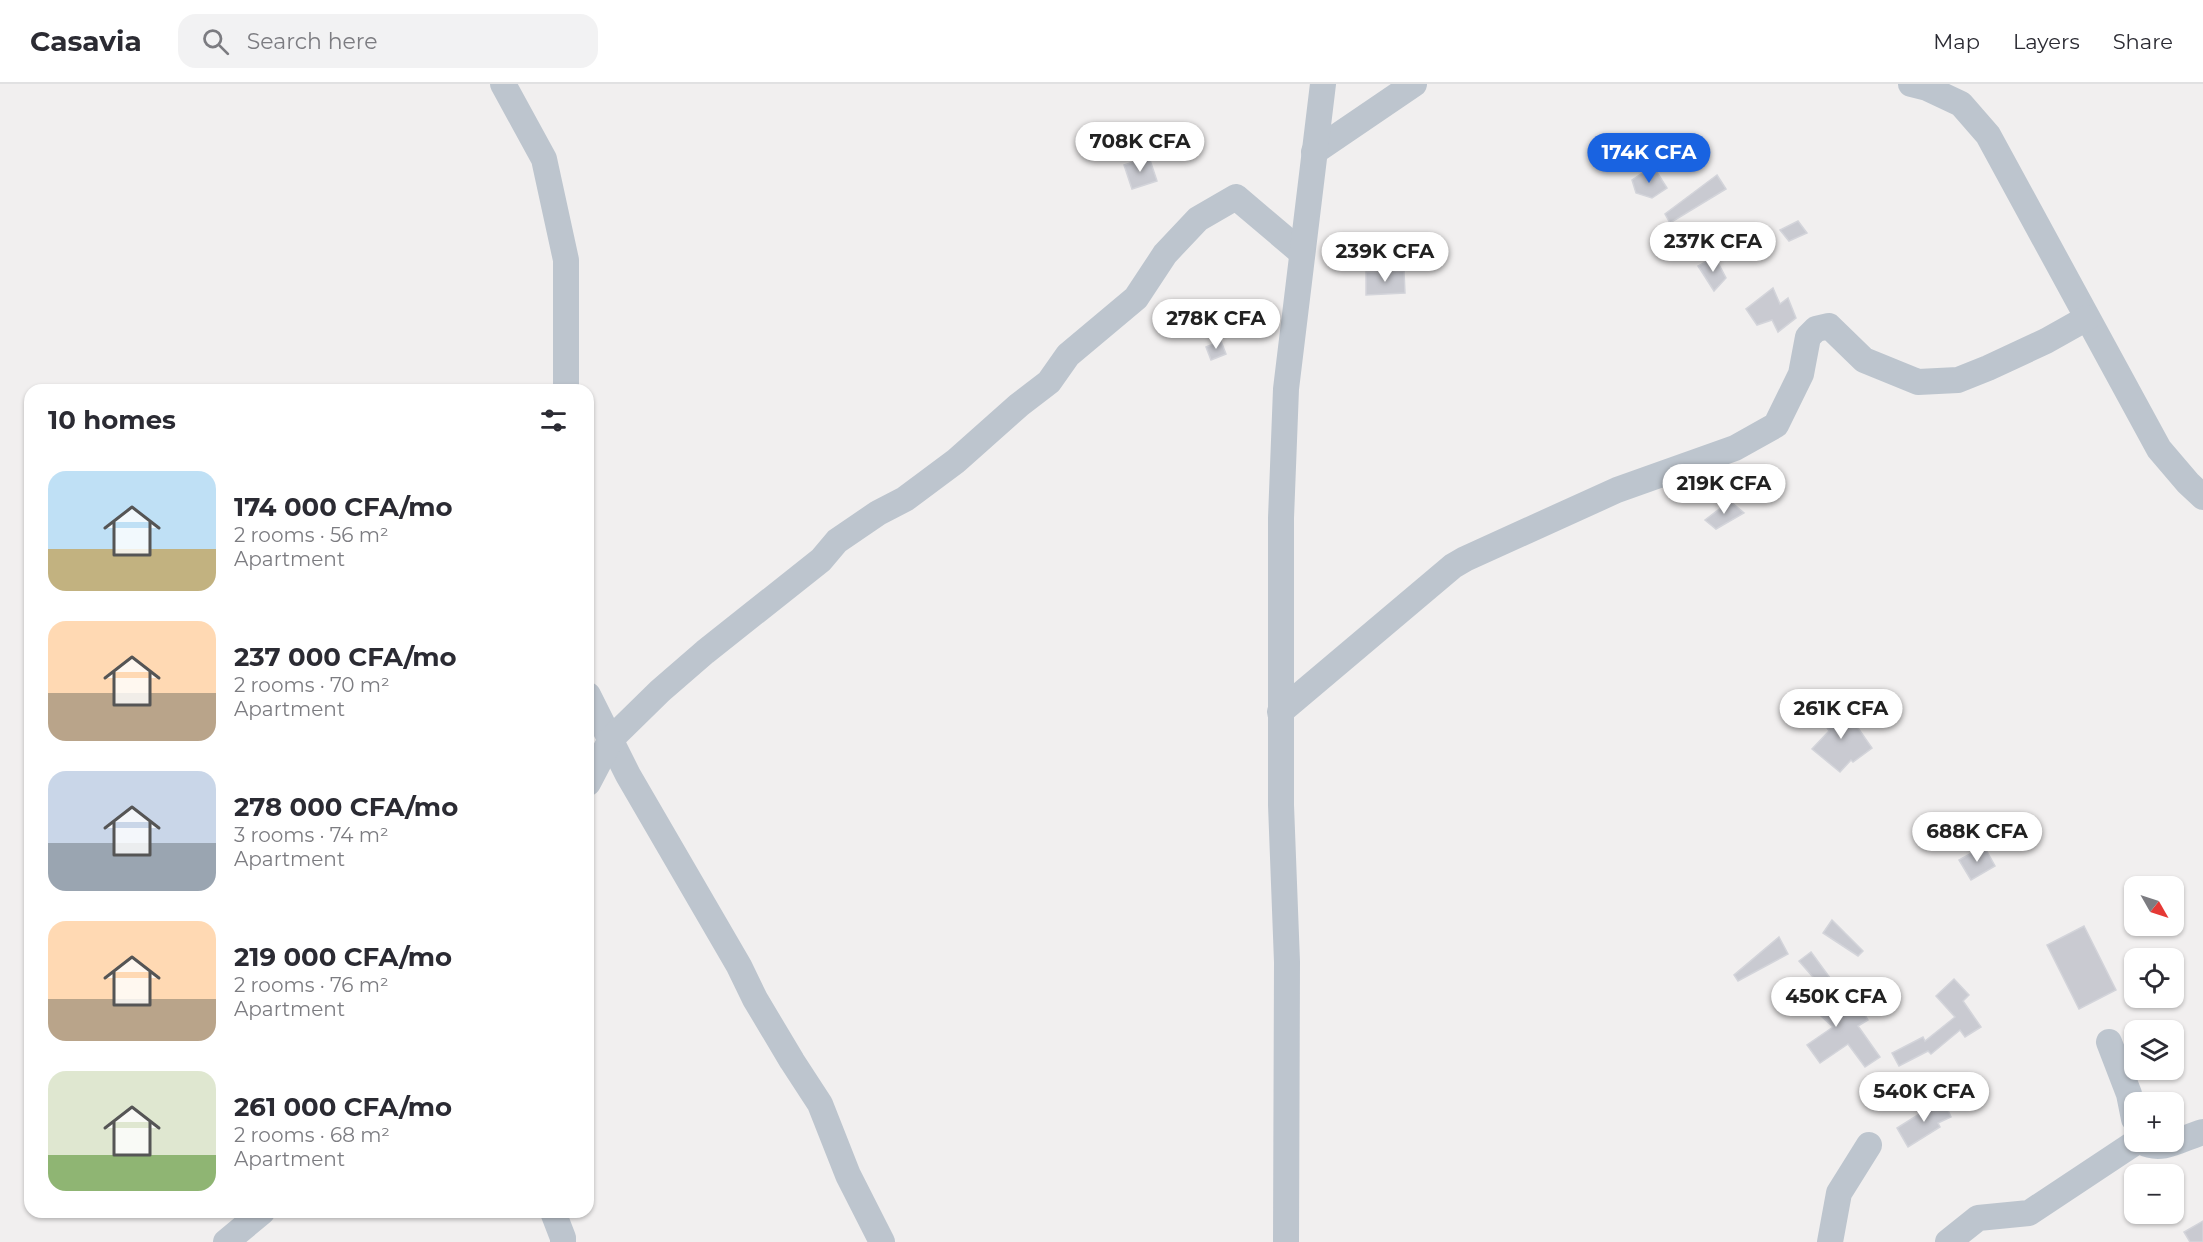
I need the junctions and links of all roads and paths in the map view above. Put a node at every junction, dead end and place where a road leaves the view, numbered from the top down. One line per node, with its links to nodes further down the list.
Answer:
1 (503, 84): 8 (street)
2 (1323, 84): 5 (street)
3 (1414, 84): 5 (street)
4 (1911, 84): 7 (street)
5 (1314, 152): 6 (street)
6 (1302, 253): 11 (street); 12 (street)
7 (2087, 318): 9 (street); 11 (street)
8 (566, 384)
9 (2203, 497)
10 (594, 706): 12 (street)
11 (1280, 712): 25 (street)
12 (611, 739): 13 (street); 24 (street)
13 (594, 772)
14 (2109, 1042): 15 (street)
15 (2129, 1092)
16 (2203, 1132): 17 (street)
17 (2184, 1139)
18 (1869, 1145): 26 (street)
19 (2124, 1150): 27 (street)
20 (255, 1218): 22 (street)
21 (555, 1218): 23 (street)
22 (226, 1242)
23 (562, 1242)
24 (882, 1242)
25 (1286, 1242)
26 (1830, 1242)
27 (1948, 1242)

